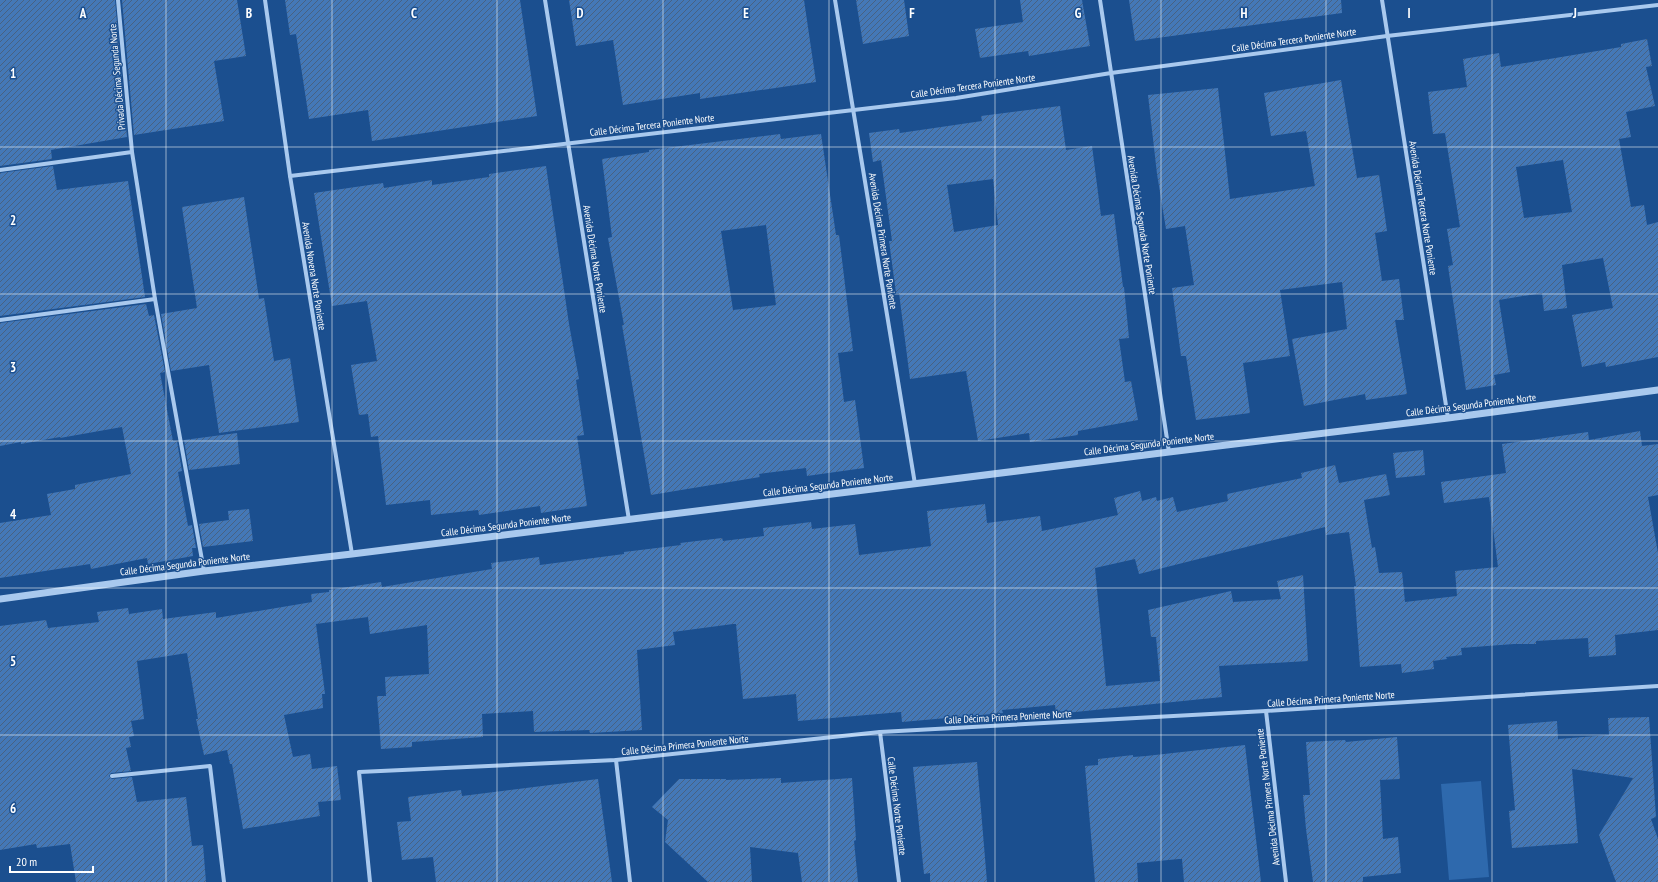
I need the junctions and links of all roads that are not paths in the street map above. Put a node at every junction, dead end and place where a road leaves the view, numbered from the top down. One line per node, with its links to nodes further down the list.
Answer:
1 (118, 0): 12 (street, Privada Décima Segunda Norte)
2 (264, 0): 14 (street, Avenida Novena Norte Poniente)
3 (544, 0): 11 (street, Avenida Décima Norte Poniente)
4 (835, 0): 10 (street, Avenida Décima Primera Norte Poniente)
5 (1100, 0): 9 (street, Avenida Décima Segunda Norte Poniente)
6 (1382, 0): 8 (street, Avenida Décima Tercera Norte Poniente)
7 (1658, 5): 8 (street, Calle Décima Tercera Poniente Norte)
8 (1387, 36): 9 (street, Calle Décima Tercera Poniente Norte); 18 (street, Avenida Décima Tercera Norte Poniente)
9 (1111, 74): 10 (street, Calle Décima Tercera Poniente Norte); 19 (street, Avenida Décima Segunda Norte Poniente)
10 (853, 110): 11 (street, Calle Décima Tercera Poniente Norte); 20 (street, Avenida Décima Primera Norte Poniente)
11 (569, 143): 14 (street, Calle Décima Tercera Poniente Norte); 21 (street, Avenida Décima Norte Poniente)
12 (132, 152): 13 (street); 15 (street, Privada Décima Segunda Norte)
13 (0, 170)
14 (290, 176): 22 (street, Avenida Novena Norte Poniente)
15 (156, 299): 16 (street); 23 (street, Privada Décima Segunda Norte)
16 (0, 320)
17 (1658, 390): 18 (street, Calle Décima Segunda Poniente Norte)
18 (1448, 418): 19 (street, Calle Décima Segunda Poniente Norte)
19 (1169, 452): 20 (street, Calle Décima Segunda Poniente Norte)
20 (915, 484): 21 (street, Calle Décima Segunda Poniente Norte)
21 (629, 520): 22 (street, Calle Décima Segunda Poniente Norte)
22 (352, 554): 23 (street, Calle Décima Segunda Poniente Norte)
23 (204, 571): 24 (street, Calle Décima Segunda Poniente Norte)
24 (0, 599)
25 (1658, 686): 26 (street, Calle Décima Primera Poniente Norte)
26 (1266, 711): 27 (street, Calle Décima Primera Poniente Norte); 34 (street, Avenida Décima Primera Norte Poniente)
27 (880, 732): 28 (street, Calle Décima Primera Poniente Norte); 33 (street, Calle Décima Norte Poniente)
28 (616, 760): 31 (street, Calle Décima Primera Poniente Norte); 32 (street)
29 (112, 776): 30 (street)
30 (224, 882)
31 (370, 882)
32 (630, 882)
33 (899, 882)
34 (1286, 882)

